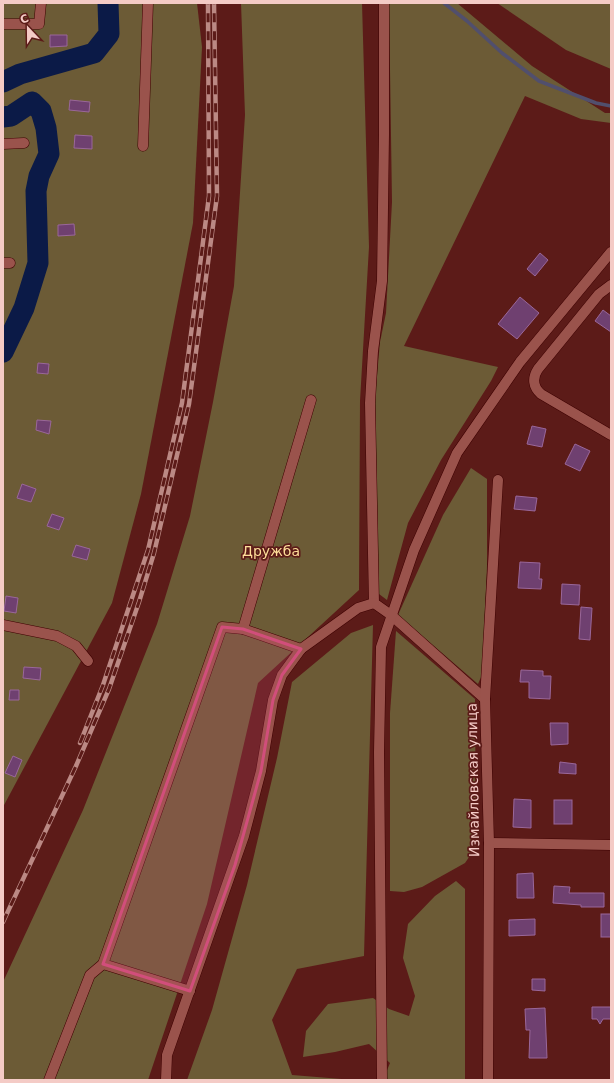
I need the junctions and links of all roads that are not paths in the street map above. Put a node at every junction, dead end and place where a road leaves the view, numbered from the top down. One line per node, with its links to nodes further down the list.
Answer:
1 (40, 3): 4 (street)
2 (148, 3): 7 (street)
3 (384, 3): 13 (street)
4 (3, 24)
5 (24, 143): 6 (street)
6 (3, 144)
7 (143, 146)
8 (611, 252): 14 (street)
9 (611, 285): 11 (street)
10 (311, 400): 16 (street)
11 (611, 435)
12 (498, 480): 19 (street, Измайловская улица)
13 (374, 603): 14 (street); 17 (street)
14 (391, 616): 19 (street); 26 (street)
15 (3, 625): 18 (street)
16 (243, 629): 17 (street); 22 (street)
17 (301, 649): 23 (street)
18 (88, 661)
19 (484, 699): 20 (street, Измайловская улица)
20 (489, 843): 21 (street); 27 (street, Измайловская улица)
21 (611, 845)
22 (103, 964): 23 (street); 24 (street)
23 (190, 991): 25 (street)
24 (49, 1080)
25 (166, 1080)
26 (382, 1080)
27 (488, 1080)

